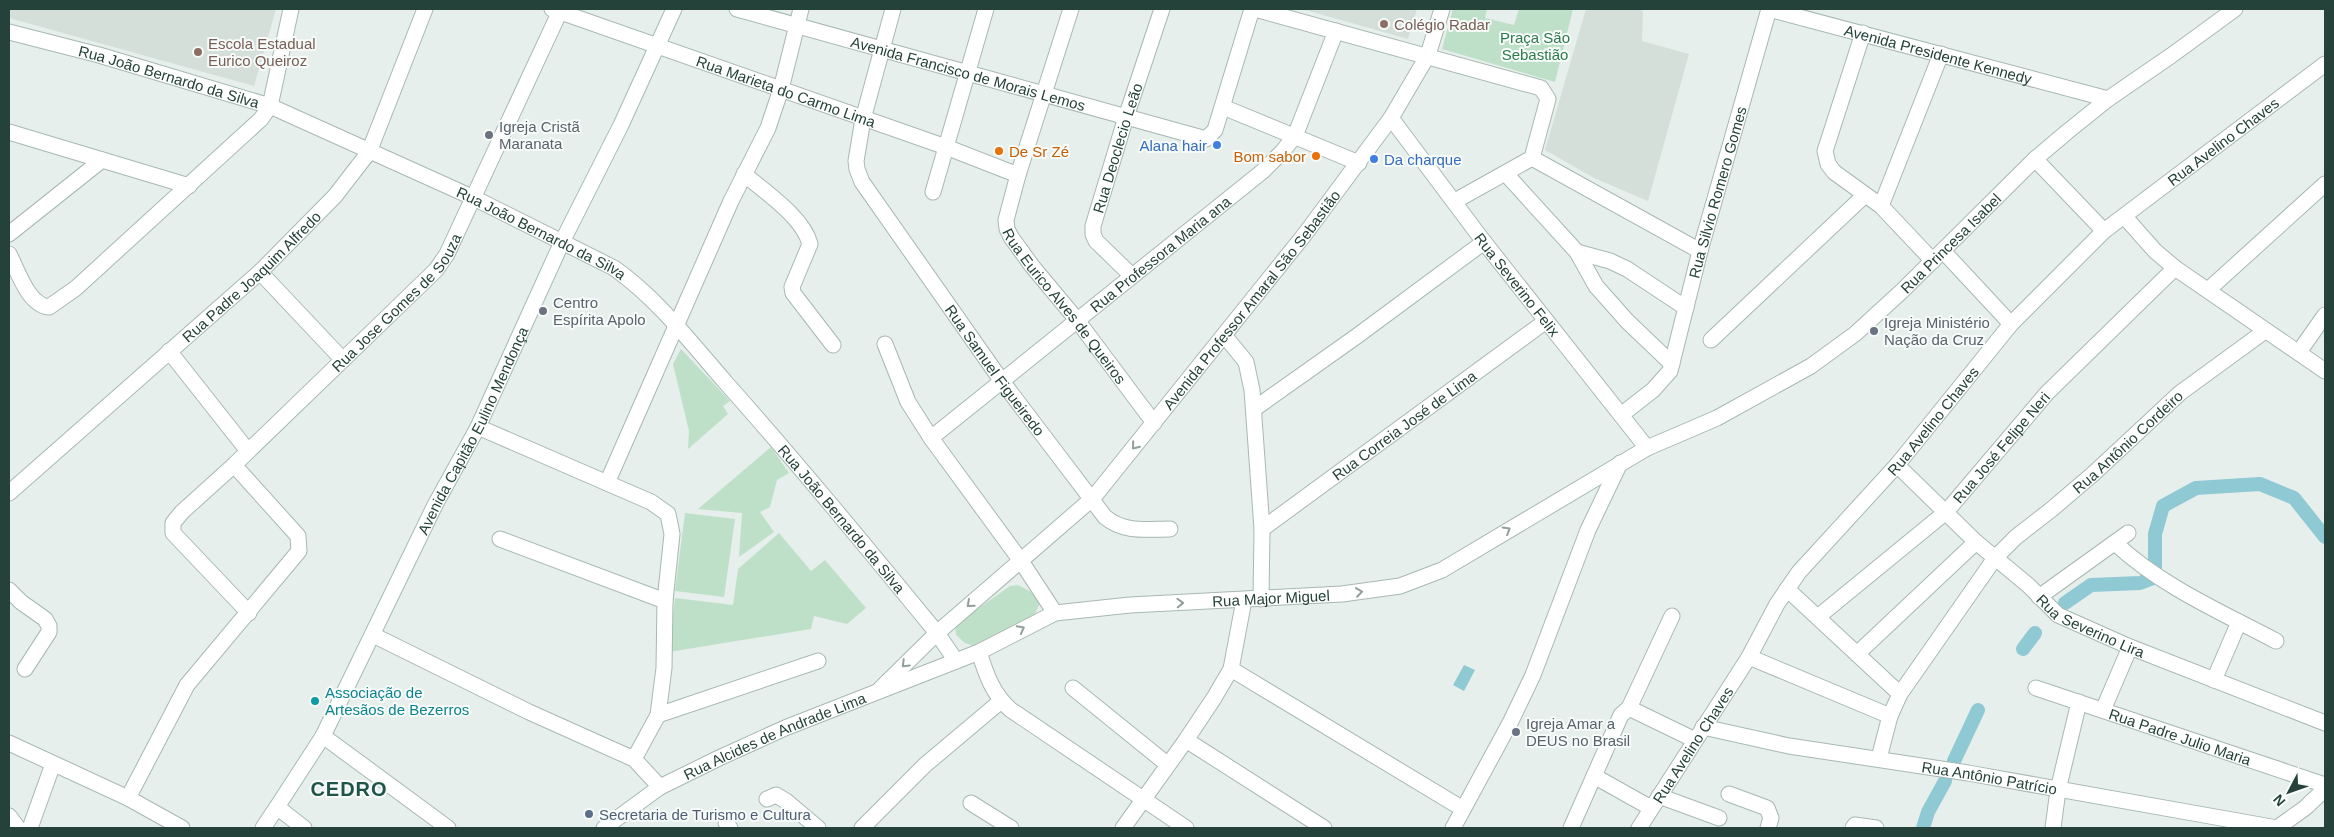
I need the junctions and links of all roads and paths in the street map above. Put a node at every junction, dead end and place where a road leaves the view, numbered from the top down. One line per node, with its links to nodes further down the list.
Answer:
1 (291, 9): 28 (street)
2 (425, 9): 36 (street, Rua Padre Joaquim Alfredo)
3 (674, 9): 19 (street, Avenida Capitão Eulino Mendonça)
4 (737, 9): 15 (street, Avenida Francisco de Morais Lemos)
5 (801, 9): 15 (street)
6 (893, 9): 20 (street)
7 (986, 9): 24 (street)
8 (1071, 9): 26 (street, Rua Eurico Alves de Queiros)
9 (1162, 9): 30 (street, Rua Deoclecio Leão)
10 (1254, 9): 16 (street); 29 (street)
11 (1442, 9): 22 (street, Avenida Professor Amaral São Sebastião)
12 (1769, 9): 18 (street, Avenida Presidente Kennedy); 56 (street, Rua Silvio Romero Gomes)
13 (2235, 9): 27 (street, Rua Princesa Isabel)
14 (558, 10): 19 (street, Rua Marieta do Carmo Lima); 48 (street, Rua Jose Gomes de Souza)
15 (796, 25): 20 (street, Avenida Francisco de Morais Lemos); 25 (street)
16 (1336, 31): 22 (street); 34 (street, Rua Professora Maria ana)
17 (9, 32): 28 (street, Rua João Bernardo da Silva)
18 (1863, 33): 21 (street, Avenida Presidente Kennedy); 47 (street)
19 (657, 45): 25 (street, Rua Marieta do Carmo Lima); 54 (street, Avenida Capitão Eulino Mendonça)
20 (881, 49): 24 (street, Avenida Francisco de Morais Lemos); 32 (street)
21 (1941, 54): 27 (street, Avenida Presidente Kennedy); 50 (street)
22 (1428, 55): 31 (street, Avenida Professor Amaral São Sebastião); 37 (street)
23 (2325, 64): 51 (street, Rua Avelino Chaves)
24 (968, 73): 26 (street, Avenida Francisco de Morais Lemos); 35 (street)
25 (781, 89): 32 (street, Rua Marieta do Carmo Lima); 41 (street)
26 (1043, 93): 30 (street, Avenida Francisco de Morais Lemos); 43 (street, Rua Eurico Alves de Queiros)
27 (2108, 99): 38 (street, Rua Princesa Isabel)
28 (270, 106): 36 (street, Rua João Bernardo da Silva); 45 (street)
29 (1223, 107): 30 (street, Avenida Francisco de Morais Lemos); 34 (street)
30 (1126, 117): 62 (street, Rua Deoclecio Leão)
31 (1391, 118): 40 (street, Avenida Professor Amaral São Sebastião); 49 (street, Rua Severino Felix)
32 (863, 119): 35 (street, Rua Marieta do Carmo Lima); 80 (street, Rua Samuel Figueiredo)
33 (11, 134): 39 (street)
34 (1295, 136): 40 (street); 62 (street, Rua Professora Maria ana)
35 (946, 147): 43 (street, Rua Marieta do Carmo Lima); 46 (street)
36 (369, 152): 48 (street, Rua João Bernardo da Silva); 61 (street, Rua Padre Joaquim Alfredo)
37 (1532, 158): 42 (street); 56 (street)
38 (2035, 159): 52 (street); 59 (street, Rua Princesa Isabel)
39 (102, 160): 45 (street); 53 (street)
40 (1359, 163): 71 (street, Avenida Professor Amaral São Sebastião)
41 (744, 174): 69 (street); 74 (street)
42 (1506, 174): 49 (street); 57 (street)
43 (1018, 175): 66 (street, Rua Eurico Alves de Queiros)
44 (2325, 184): 63 (street)
45 (189, 186): 58 (street)
46 (933, 192)
47 (1865, 195): 50 (street); 72 (street)
48 (474, 198): 54 (street, Rua João Bernardo da Silva); 77 (street, Rua Jose Gomes de Souza)
49 (1455, 201): 55 (street, Rua Severino Felix)
50 (1881, 206): 59 (street)
51 (2124, 216): 52 (street, Rua Avelino Chaves); 60 (street)
52 (2104, 231): 68 (street, Rua Avelino Chaves)
53 (9, 234)
54 (562, 242): 69 (street, Rua João Bernardo da Silva); 84 (street, Avenida Capitão Eulino Mendonça)
55 (1484, 242): 67 (street, Rua Severino Felix); 81 (street)
56 (1700, 251): 64 (street, Rua Silvio Romero Gomes)
57 (1577, 252): 64 (street); 78 (street)
58 (9, 254)
59 (1938, 256): 68 (street); 86 (street, Rua Princesa Isabel)
60 (2175, 268): 63 (street); 94 (street, Rua José Felipe Neri)
61 (260, 272): 75 (street, Rua Padre Joaquim Alfredo); 77 (street)
62 (1131, 275): 66 (street, Rua Professora Maria ana)
63 (2208, 290): 70 (street)
64 (1686, 308): 78 (street, Rua Silvio Romero Gomes)
65 (2325, 315): 76 (street)
66 (1077, 320): 80 (street, Rua Professora Maria ana); 83 (street, Rua Eurico Alves de Queiros)
67 (1546, 321): 82 (street, Rua Severino Felix); 96 (street, Rua Correia José de Lima)
68 (2012, 324): 90 (street, Rua Avelino Chaves)
69 (676, 326): 91 (street); 114 (street, Rua João Bernardo da Silva)
70 (2265, 331): 76 (street); 101 (street, Rua Antônio Cordeiro)
71 (1224, 335): 81 (street); 83 (street, Avenida Professor Amaral São Sebastião)
72 (1710, 340)
73 (886, 344): 85 (street)
74 (833, 345)
75 (169, 351): 87 (street); 92 (street, Rua Padre Joaquim Alfredo)
76 (2299, 352): 79 (street)
77 (343, 360): 87 (street, Rua Jose Gomes de Souza)
78 (1670, 370): 82 (street)
79 (2325, 371)
80 (1001, 380): 85 (street, Rua Professora Maria ana); 93 (street, Rua Samuel Figueiredo)
81 (1254, 409): 96 (street)
82 (1621, 415): 86 (street, Rua Severino Felix)
83 (1154, 423): 93 (street, Avenida Professor Amaral São Sebastião, one-way to 93)
84 (478, 427): 91 (street); 115 (street, Avenida Capitão Eulino Mendonça)
85 (931, 438): 102 (street)
86 (1647, 448): 88 (street, Rua Major Miguel)
87 (248, 451): 89 (street, Rua Jose Gomes de Souza)
88 (1620, 464): 106 (street, Rua Major Miguel, one-way to 88); 156 (street)
89 (234, 465): 109 (street); 109 (street, Rua Jose Gomes de Souza)
90 (1897, 465): 94 (street, Rua Severino Lira); 103 (street, Rua Avelino Chaves)
91 (607, 483): 108 (street)
92 (9, 493)
93 (1093, 498): 95 (street, Rua Samuel Figueiredo); 102 (street, Avenida Professor Amaral São Sebastião)
94 (1946, 512): 99 (street, Rua Severino Lira); 112 (street, Rua José Felipe Neri)
95 (1170, 529)
96 (1262, 529): 106 (street)
97 (2128, 533): 100 (street)
98 (500, 540): 108 (street)
99 (1976, 542): 101 (street, Rua Severino Lira); 119 (street)
100 (2115, 543): 105 (street); 113 (street)
101 (1995, 558): 105 (street, Rua Severino Lira); 128 (street, Rua Antônio Cordeiro)
102 (1021, 561): 110 (street); 114 (street, Rua Alcides de Andrade Lima, one-way to 114)
103 (1787, 589): 112 (street); 120 (street, Rua Avelino Chaves)
104 (9, 590): 123 (street)
105 (2039, 597): 117 (street, Rua Severino Lira)
106 (1261, 599): 107 (street, Rua Major Miguel)
107 (1244, 600): 110 (street, Rua Major Miguel, one-way to 107); 124 (street)
108 (665, 601): 134 (street)
109 (249, 613): 150 (street)
110 (1055, 613): 118 (street, Rua Major Miguel, one-way to 110)
111 (1672, 616): 132 (street)
112 (1819, 616): 119 (street)
113 (2239, 622): 116 (street); 125 (street)
114 (937, 632): 122 (street, Rua João Bernardo da Silva); 129 (street, Rua Alcides de Andrade Lima, one-way to 129)
115 (373, 635): 138 (street, Avenida Capitão Eulino Mendonça); 142 (street)
116 (2276, 641)
117 (2130, 647): 125 (street, Rua Severino Lira); 133 (street)
118 (978, 652): 122 (street, Rua Major Miguel); 130 (street)
119 (1857, 654): 128 (street)
120 (1749, 658): 135 (street); 137 (street, Rua Avelino Chaves)
121 (818, 661): 134 (street)
122 (956, 661): 129 (street, Rua Major Miguel)
123 (25, 669)
124 (1231, 669): 139 (street); 156 (street)
125 (2214, 680): 136 (street, Rua Severino Lira)
126 (1073, 688): 144 (street)
127 (2036, 688): 131 (street, Rua Padre Julio Maria)
128 (1900, 694): 135 (street, Rua Antônio Cordeiro)
129 (874, 695): 146 (street, Rua Alcides de Andrade Lima)
130 (1001, 701): 151 (street); 165 (street)
131 (2079, 702): 133 (street, Rua Padre Julio Maria); 148 (street)
132 (1630, 708): 137 (street, Rua Antônio Patrício); 145 (street)
133 (2103, 710): 147 (street, Rua Padre Julio Maria)
134 (658, 715): 142 (street)
135 (1890, 716): 141 (street, Rua Antônio Cordeiro)
136 (2325, 723)
137 (1699, 734): 141 (street, Rua Antônio Patrício); 153 (street, Rua Avelino Chaves)
138 (323, 736): 155 (street, Avenida Capitão Eulino Mendonça); 162 (street)
139 (1186, 740): 144 (street); 169 (street)
140 (9, 743): 143 (street)
141 (1879, 758): 148 (street, Rua Antônio Patrício)
142 (634, 759): 146 (street)
143 (54, 764): 150 (street); 158 (street)
144 (1167, 764): 151 (street)
145 (1597, 770): 153 (street); 171 (street)
146 (660, 787): 163 (street, Rua Alcides de Andrade Lima)
147 (2325, 787): 177 (street)
148 (2058, 790): 176 (street); 177 (street, Rua Antônio Patrício)
149 (1729, 794): 173 (street)
150 (128, 798): 159 (street)
151 (1144, 798): 167 (street); 168 (street)
152 (767, 799): 164 (street)
153 (1655, 802): 157 (street); 172 (street, Rua Avelino Chaves)
154 (971, 803): 166 (street)
155 (277, 807): 160 (street, Avenida Capitão Eulino Mendonça); 161 (street)
156 (1463, 809): 170 (street)
157 (1719, 818)
158 (17, 826)
159 (182, 828)
160 (263, 828)
161 (304, 828)
162 (448, 828)
163 (604, 828)
164 (818, 828)
165 (862, 828)
166 (1011, 828)
167 (1123, 828)
168 (1186, 828)
169 (1324, 828)
170 (1453, 828)
171 (1571, 828)
172 (1639, 828)
173 (1768, 828)
174 (1853, 828): 175 (street)
175 (1876, 828)
176 (2053, 828)
177 (2277, 828)

